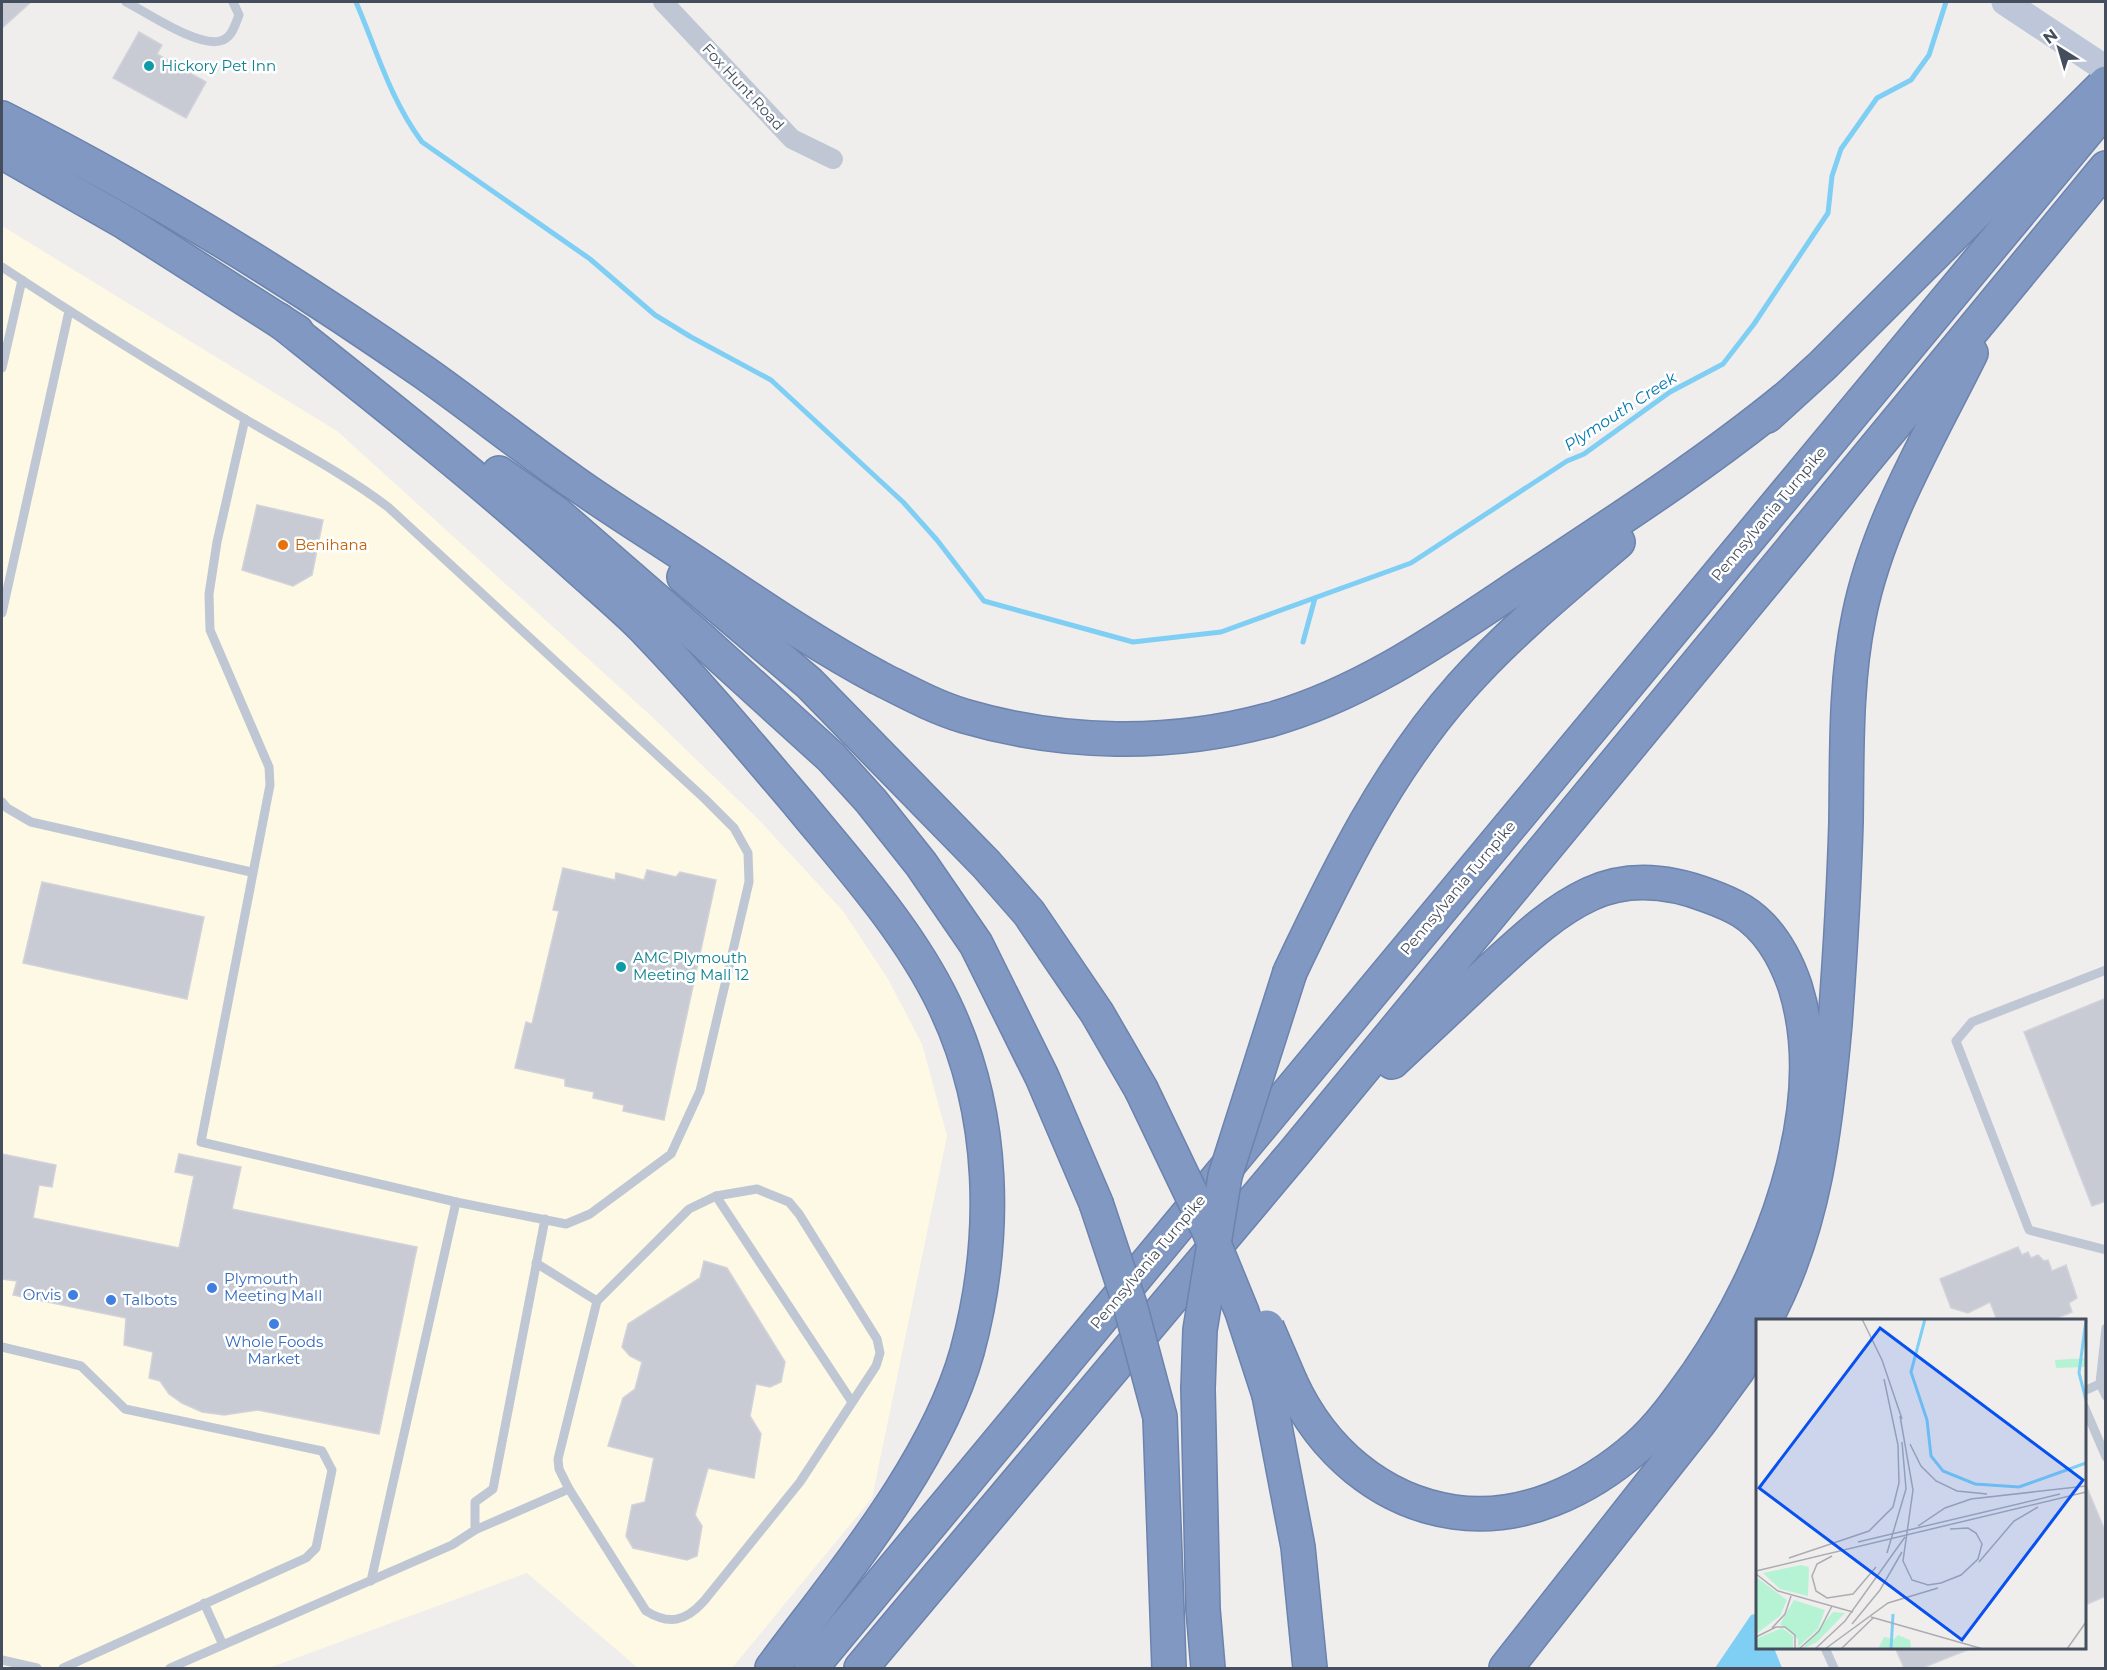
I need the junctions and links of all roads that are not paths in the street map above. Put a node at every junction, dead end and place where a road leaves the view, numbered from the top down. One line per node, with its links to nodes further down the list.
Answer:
1 (126, 2): 2 (lane)
2 (233, 2)
3 (663, 2): 8 (street, Fox Hunt Road)
4 (2005, 2): 5 (street)
5 (2105, 87): 16 (highway); 55 (highway, Pennsylvania Turnpike)
6 (2, 118): 18 (highway)
7 (2, 152): 14 (highway)
8 (833, 159)
9 (2106, 168): 12 (highway)
10 (2, 267): 11 (lane)
11 (22, 280): 13 (lane); 15 (lane)
12 (1995, 304): 23 (highway); 30 (highway)
13 (69, 311): 17 (lane); 19 (lane)
14 (279, 320): 40 (highway, bridge); 54 (highway)
15 (2, 368)
16 (1784, 400): 18 (highway); 47 (highway, bridge)
17 (245, 419): 21 (lane); 26 (lane)
18 (574, 483): 35 (highway, bridge)
19 (2, 613)
20 (2, 802): 21 (lane)
21 (251, 872): 25 (lane)
22 (2106, 970): 27 (lane)
23 (1294, 1153): 35 (highway); 46 (highway)
24 (716, 1196): 29 (lane); 38 (lane); 38 (lane)
25 (456, 1202): 26 (lane); 44 (lane)
26 (544, 1220): 28 (lane)
27 (2106, 1250)
28 (536, 1263): 29 (lane); 43 (lane)
29 (597, 1301): 42 (lane)
30 (1765, 1319)
31 (2106, 1328): 34 (lane)
32 (1756, 1338): 61 (highway)
33 (2, 1347): 45 (lane)
34 (2103, 1382): 36 (lane); 37 (lane)
35 (1280, 1389): 60 (highway)
36 (2086, 1390)
37 (2106, 1396)
38 (852, 1402): 42 (lane)
39 (2086, 1408): 41 (lane)
40 (1160, 1417): 47 (highway); 58 (highway)
41 (2106, 1458)
42 (569, 1488): 43 (lane)
43 (475, 1530): 44 (lane)
44 (371, 1581): 48 (lane)
45 (204, 1603): 48 (lane); 52 (lane)
46 (913, 1606): 56 (highway); 57 (highway)
47 (1203, 1609): 59 (highway)
48 (223, 1645): 53 (lane)
49 (1826, 1649): 62 (lane)
50 (2, 1660): 51 (lane)
51 (37, 1668)
52 (63, 1668)
53 (170, 1668)
54 (772, 1668)
55 (811, 1668)
56 (861, 1668)
57 (875, 1668)
58 (1169, 1668)
59 (1208, 1668)
60 (1310, 1668)
61 (1506, 1668)
62 (1834, 1668)

